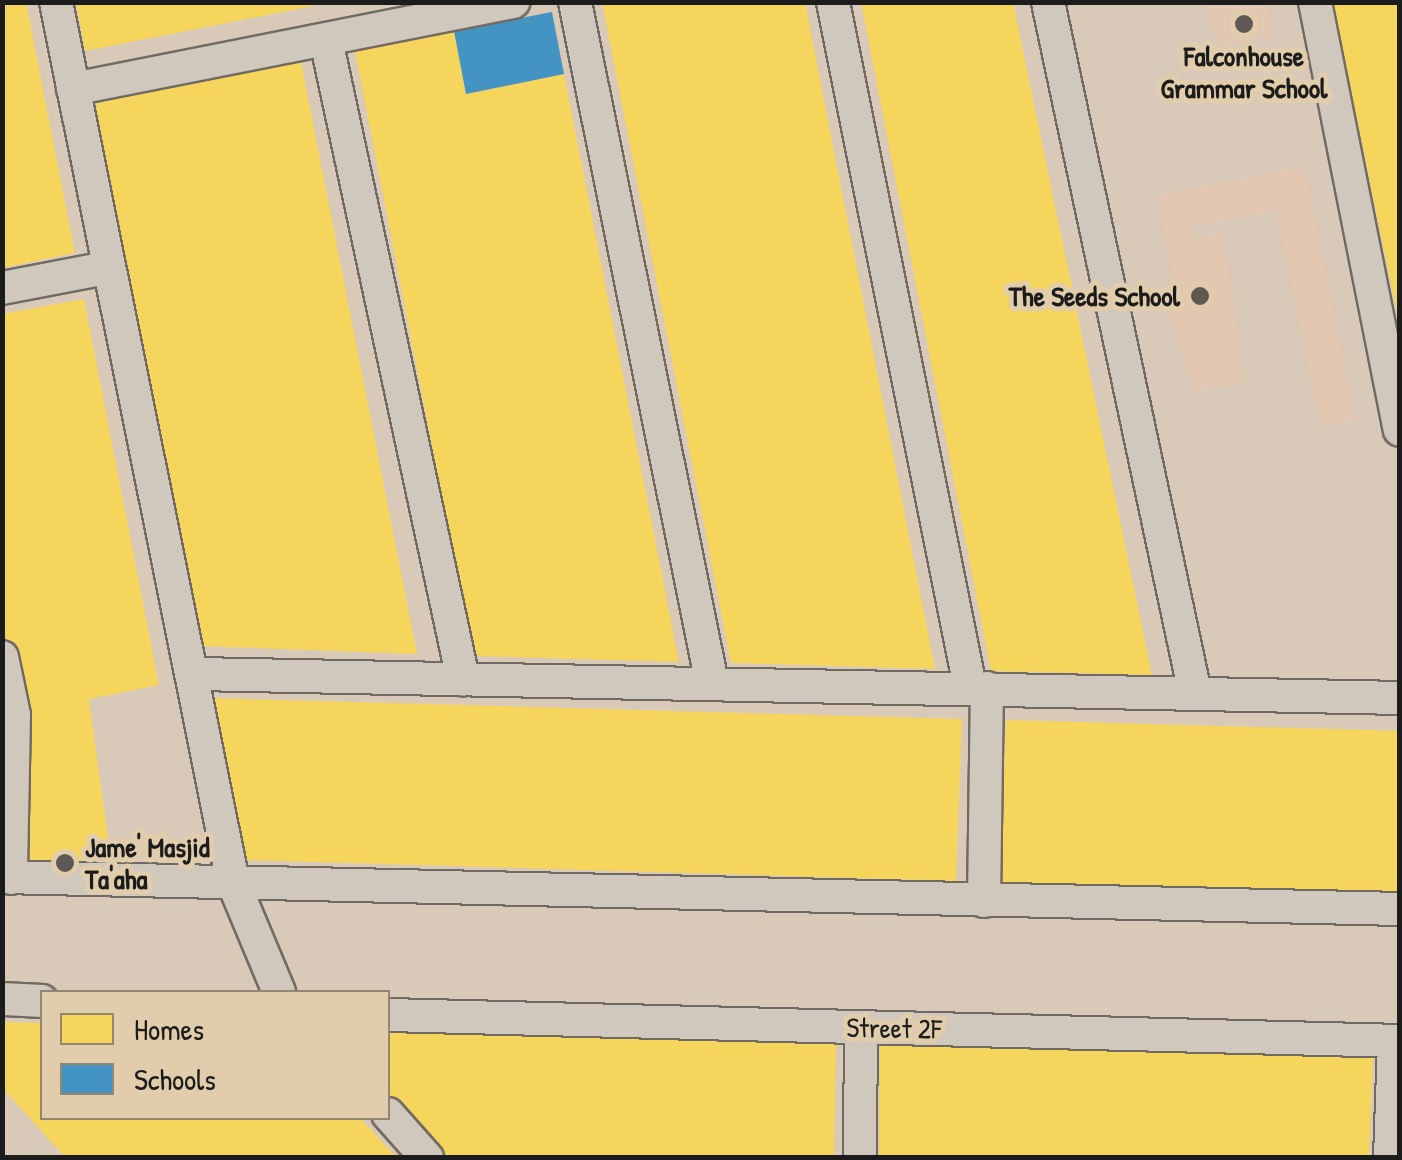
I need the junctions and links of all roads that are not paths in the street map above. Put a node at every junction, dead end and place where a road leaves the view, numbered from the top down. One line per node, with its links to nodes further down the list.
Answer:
1 (56, 2): 8 (street)
2 (514, 2): 7 (street)
3 (575, 2): 15 (street)
4 (833, 2): 16 (street)
5 (1048, 2): 17 (street)
6 (1315, 2): 11 (street)
7 (326, 40): 8 (street); 14 (street)
8 (73, 89): 9 (street)
9 (106, 268): 10 (street); 13 (street)
10 (2, 288)
11 (1400, 430)
12 (2, 656): 19 (street)
13 (196, 674): 14 (street); 21 (street)
14 (463, 679): 15 (street)
15 (712, 683): 16 (street)
16 (978, 688): 17 (street); 22 (street)
17 (1195, 693): 18 (street)
18 (1400, 698)
19 (8, 715): 20 (street)
20 (7, 878): 21 (street)
21 (234, 882): 22 (street); 24 (street)
22 (984, 900): 23 (street)
23 (1400, 909)
24 (278, 990)
25 (2, 999): 26 (street)
26 (40, 1001)
27 (390, 1016): 28 (street, Street 2F)
28 (861, 1028): 29 (street, Street 2F); 32 (street)
29 (1397, 1041): 33 (street)
30 (390, 1116): 31 (street)
31 (427, 1158)
32 (860, 1158)
33 (1390, 1158)

